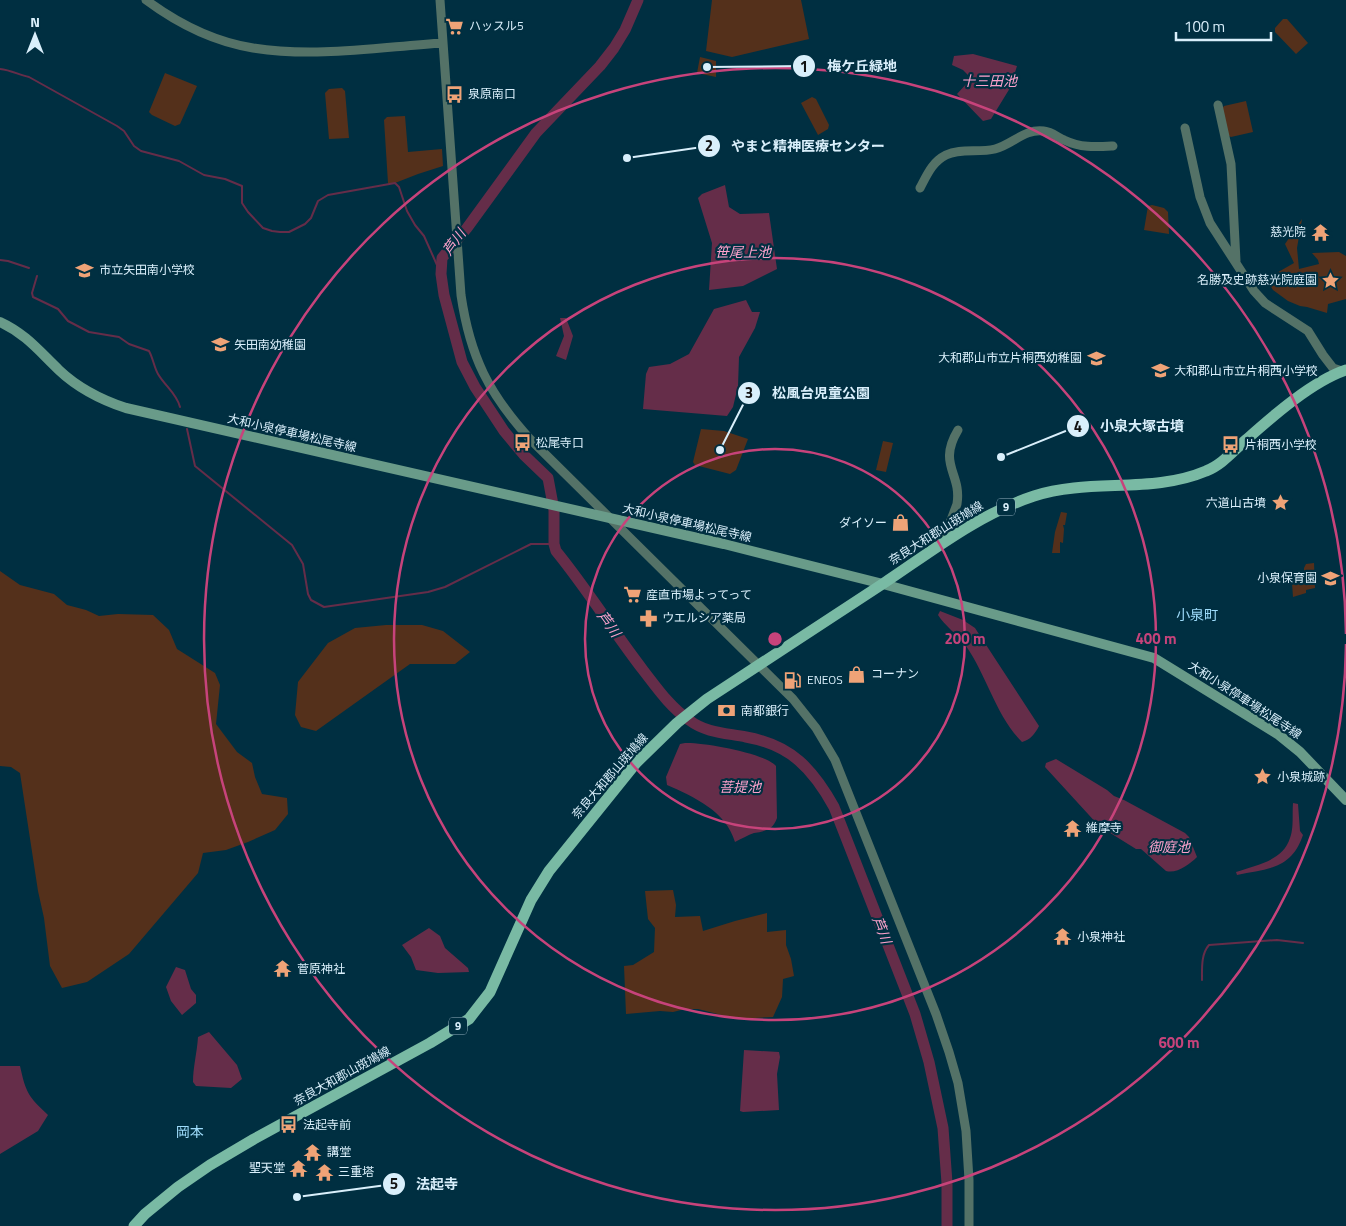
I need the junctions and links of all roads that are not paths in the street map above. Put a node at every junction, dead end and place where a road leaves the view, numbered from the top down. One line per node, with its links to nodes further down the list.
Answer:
1 (146, 0): 3 (street)
2 (440, 0): 3 (street)
3 (443, 43): 12 (street)
4 (1218, 105): 8 (street)
5 (1184, 128): 8 (street)
6 (1113, 146): 7 (street)
7 (920, 188)
8 (1236, 262): 10 (street)
9 (0, 322): 12 (main road, 大和小泉停車場松尾寺線)
10 (1344, 371): 13 (main road, 奈良大和郡山斑鳩線 / 9)
11 (958, 430): 13 (street)
12 (610, 518): 14 (main road, 大和小泉停車場松尾寺線); 15 (street)
13 (942, 544): 14 (main road, 奈良大和郡山斑鳩線 / 9)
14 (883, 584): 15 (main road, 奈良大和郡山斑鳩線 / 9); 16 (main road, 大和小泉停車場松尾寺線)
15 (758, 665): 17 (main road, 奈良大和郡山斑鳩線 / 9); 18 (street)
16 (1346, 800)
17 (134, 1226)
18 (969, 1226)

